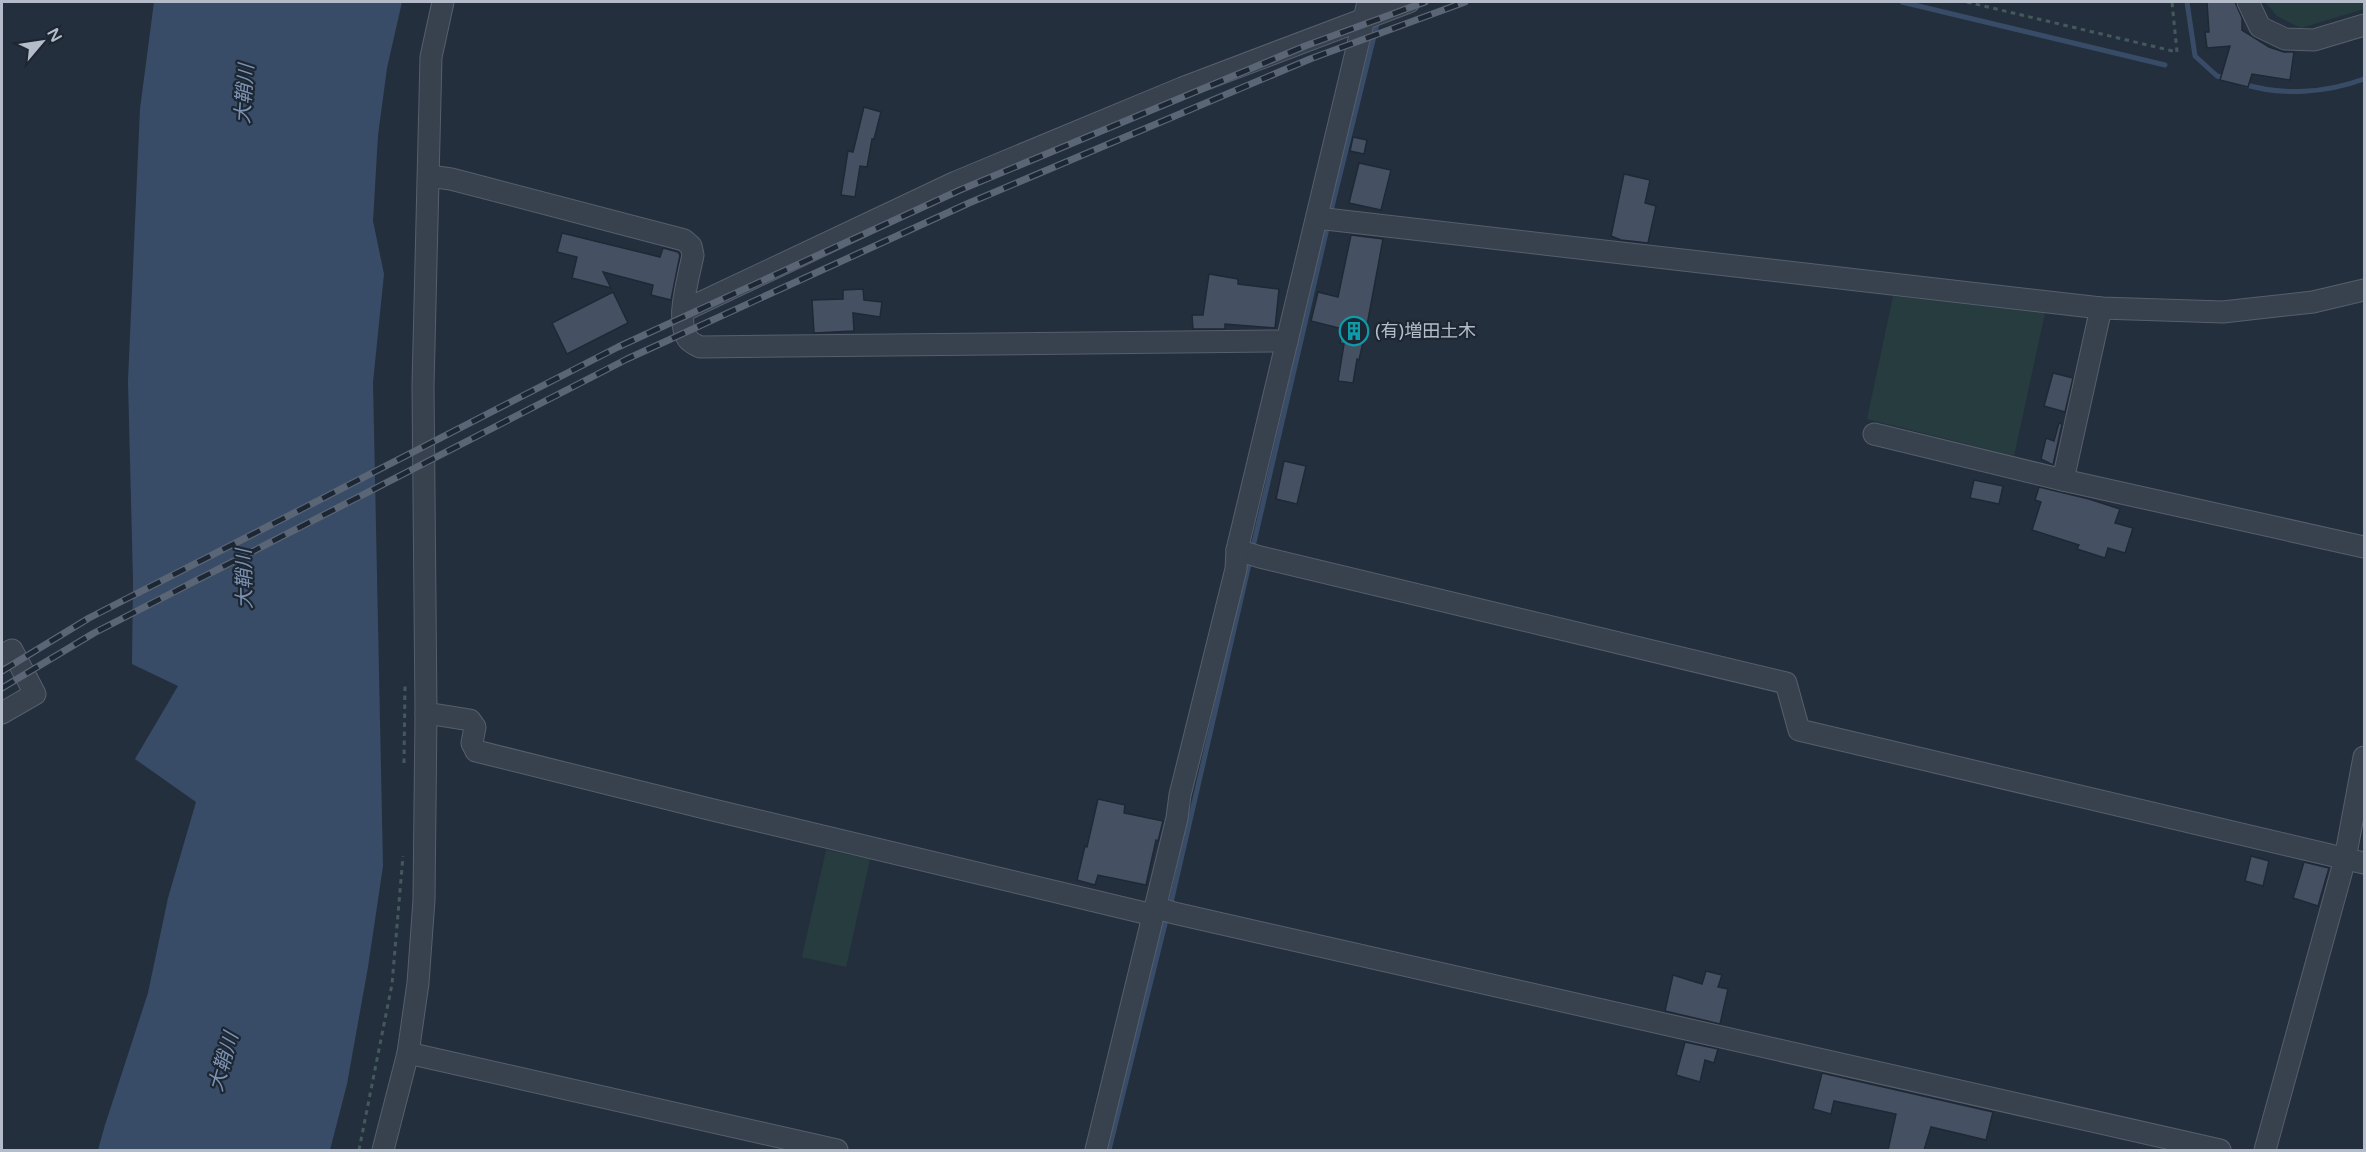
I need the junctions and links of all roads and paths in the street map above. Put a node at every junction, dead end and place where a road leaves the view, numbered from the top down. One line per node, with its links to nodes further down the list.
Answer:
1 (443, 2): 8 (street)
2 (1409, 2): 6 (street)
3 (1967, 2): 4 (path)
4 (2172, 2)
5 (2247, 2): 7 (street)
6 (1372, 11): 9 (street); 12 (street)
7 (2364, 25)
8 (429, 176): 12 (street); 21 (street)
9 (1325, 219): 11 (street); 13 (street)
10 (2364, 290): 11 (street)
11 (2101, 308): 15 (street)
12 (683, 311): 13 (street)
13 (1287, 342): 17 (street)
14 (1874, 434): 15 (street)
15 (2063, 480): 16 (street)
16 (2364, 548)
17 (1247, 553): 25 (street); 26 (street)
18 (2, 655): 20 (street)
19 (405, 675): 23 (path)
20 (2, 713)
21 (426, 713): 26 (street); 27 (street)
22 (2364, 757): 25 (street)
23 (404, 769)
24 (404, 852): 28 (path)
25 (2355, 861): 33 (street)
26 (1160, 911): 31 (street); 32 (street)
27 (408, 1053): 29 (street); 30 (street)
28 (359, 1150)
29 (383, 1150)
30 (837, 1150)
31 (1096, 1150)
32 (2220, 1150)
33 (2265, 1150)

